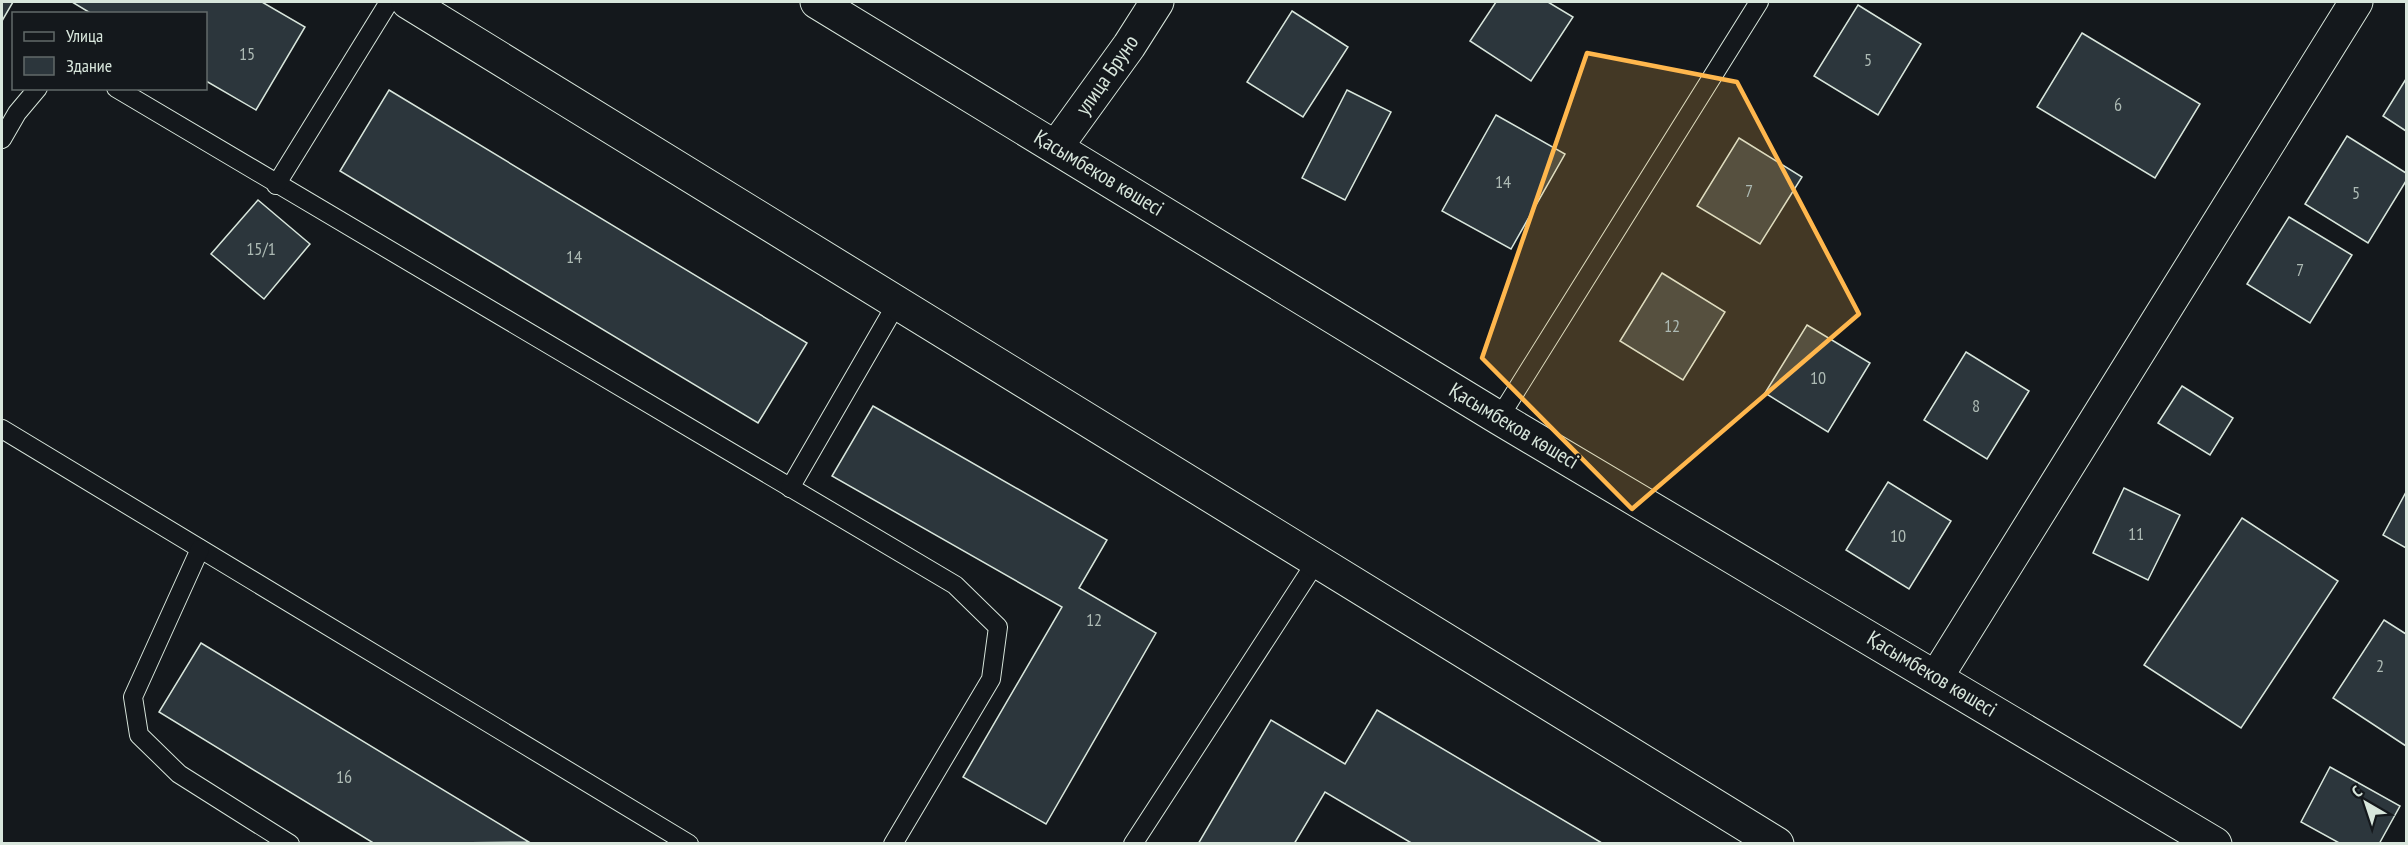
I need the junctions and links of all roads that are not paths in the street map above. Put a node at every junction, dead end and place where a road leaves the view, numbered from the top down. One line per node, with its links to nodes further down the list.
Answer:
1 (389, 2): 11 (lane)
2 (408, 2): 12 (street)
3 (817, 2): 10 (street, Қасымбеков көшесі)
4 (1157, 2): 10 (street, улица Бруно)
5 (1759, 2): 13 (lane)
6 (2356, 2): 18 (street)
7 (36, 90): 9 (lane)
8 (119, 90): 11 (lane)
9 (2, 139)
10 (1056, 147): 13 (street, Қасымбеков көшесі)
11 (276, 185): 15 (lane)
12 (897, 303): 15 (lane); 17 (street)
13 (1499, 418): 18 (street, Қасымбеков көшесі)
14 (2, 429): 16 (lane)
15 (790, 488): 21 (lane)
16 (200, 549): 19 (lane); 20 (lane)
17 (1316, 562): 22 (lane); 23 (street)
18 (1938, 676): 24 (street, Қасымбеков көшесі)
19 (290, 843)
20 (688, 843)
21 (893, 843)
22 (1134, 843)
23 (1777, 843)
24 (2216, 843)

